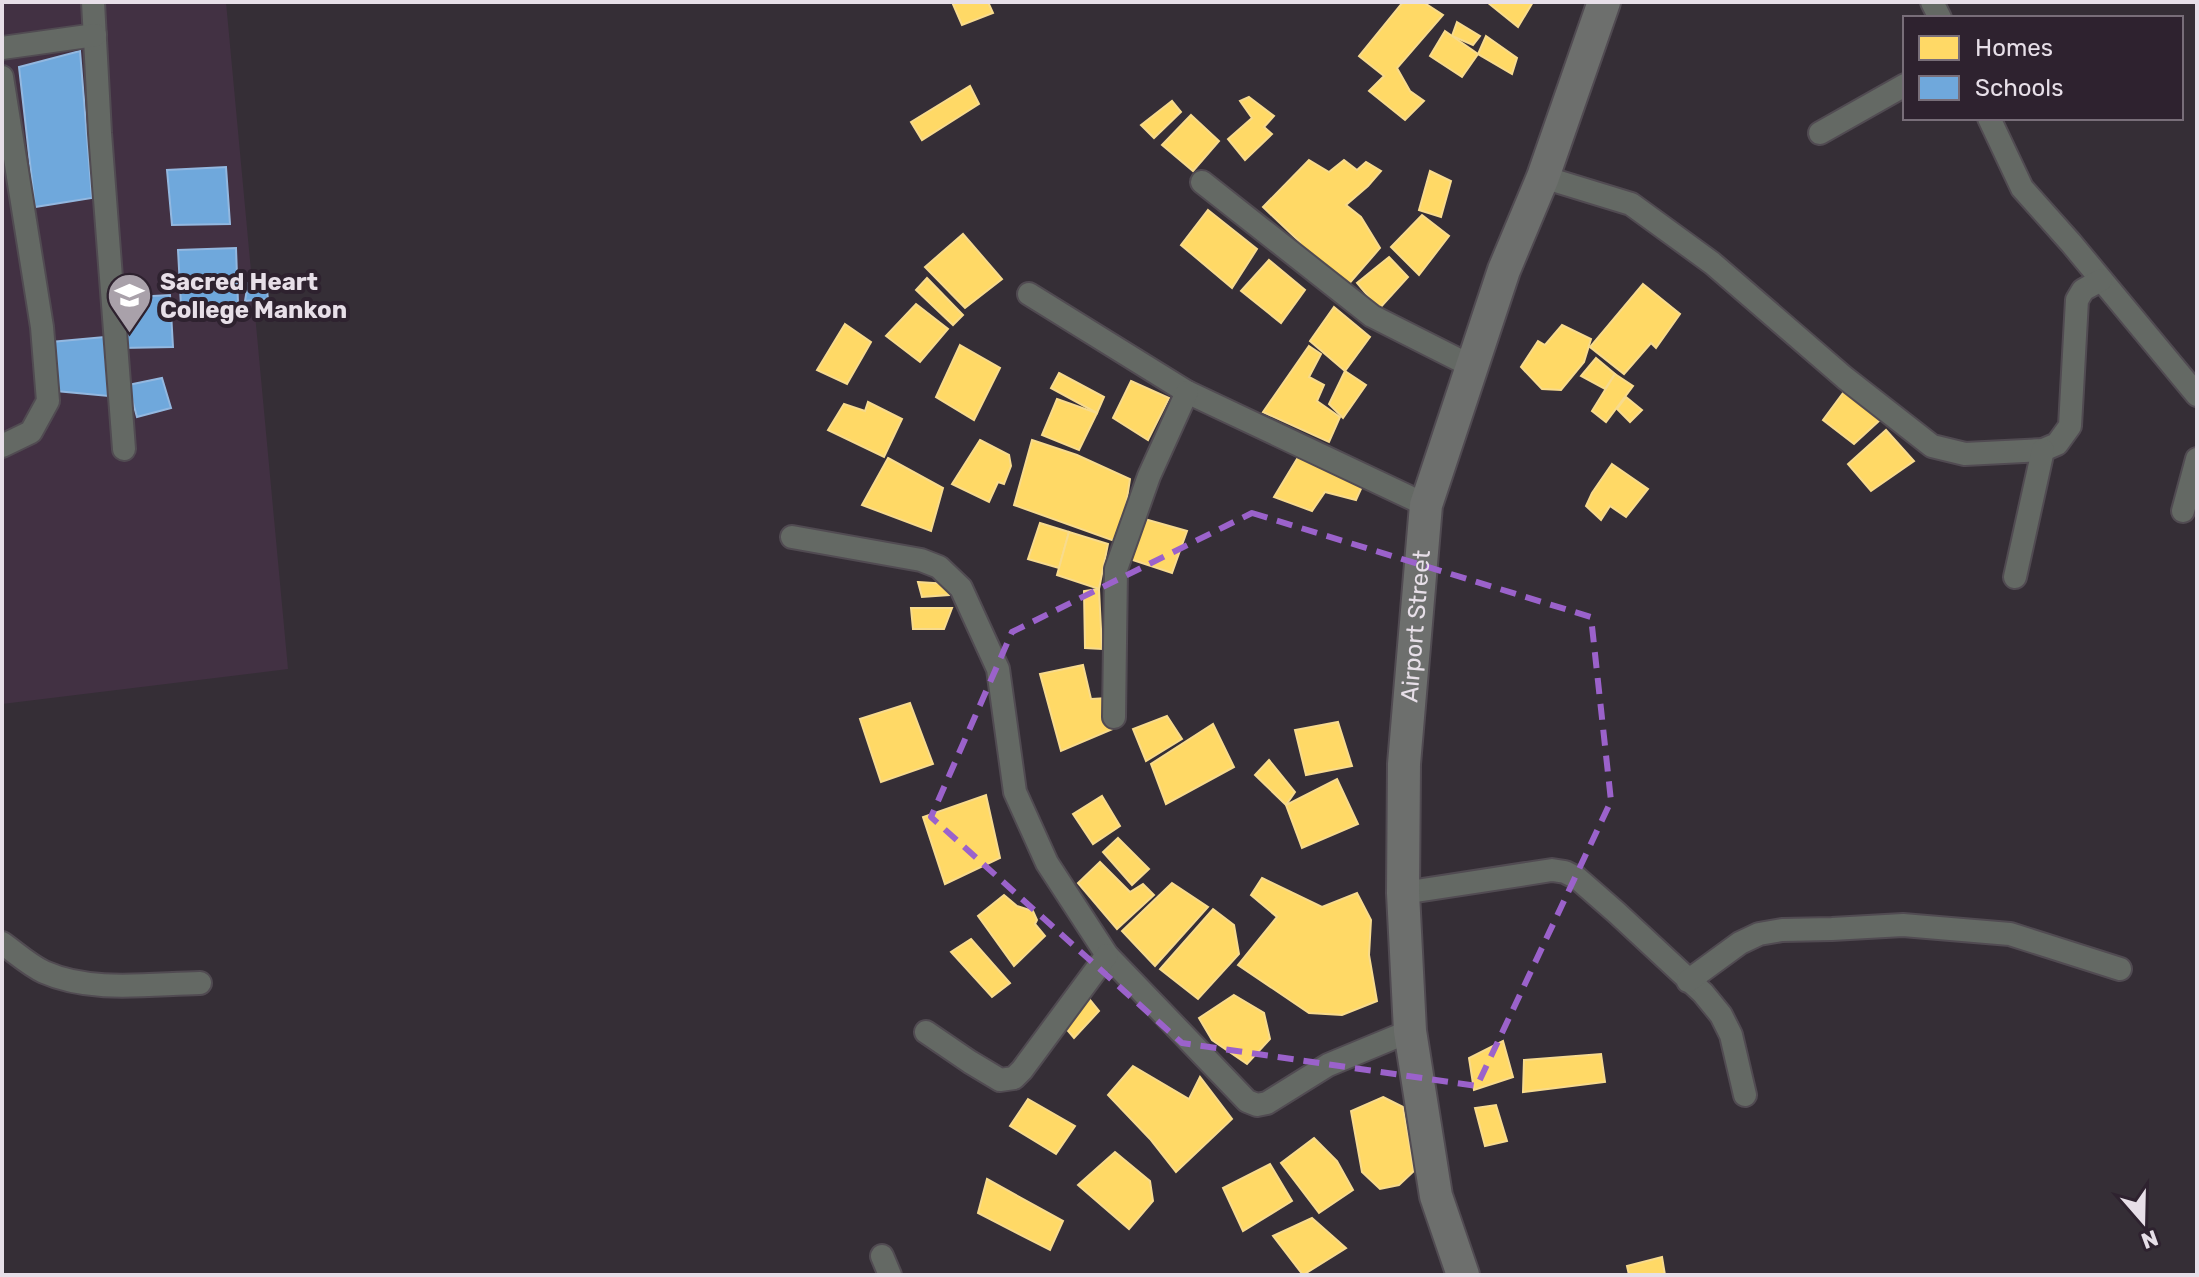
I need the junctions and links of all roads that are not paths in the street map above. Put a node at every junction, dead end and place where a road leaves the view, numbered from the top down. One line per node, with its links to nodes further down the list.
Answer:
1 (93, 2): 3 (street)
2 (1604, 2): 9 (highway, Airport Street)
3 (95, 35): 4 (street); 17 (street)
4 (2, 48)
5 (2, 77): 16 (street)
6 (1903, 86): 8 (street)
7 (1990, 120): 11 (street)
8 (1820, 133)
9 (1543, 177): 13 (highway, Airport Street); 18 (street)
10 (1202, 182): 13 (street)
11 (2101, 280): 15 (street); 18 (street)
12 (1029, 294): 14 (street)
13 (1471, 366): 20 (highway, Airport Street)
14 (1187, 392): 20 (street); 24 (street)
15 (2197, 395)
16 (2, 446)
17 (124, 449)
18 (2043, 450): 23 (street)
19 (2197, 459): 21 (street)
20 (1426, 505): 25 (highway, Airport Street)
21 (2183, 511)
22 (792, 537): 27 (street)
23 (2015, 577)
24 (1114, 717)
25 (1403, 893): 29 (street); 31 (highway, Airport Street)
26 (2, 943): 30 (street)
27 (1107, 955): 31 (street); 32 (street)
28 (2120, 969): 29 (street)
29 (1688, 981): 33 (street)
30 (200, 983)
31 (1410, 1031): 34 (highway, Airport Street)
32 (926, 1032)
33 (1745, 1095)
34 (1463, 1275)

